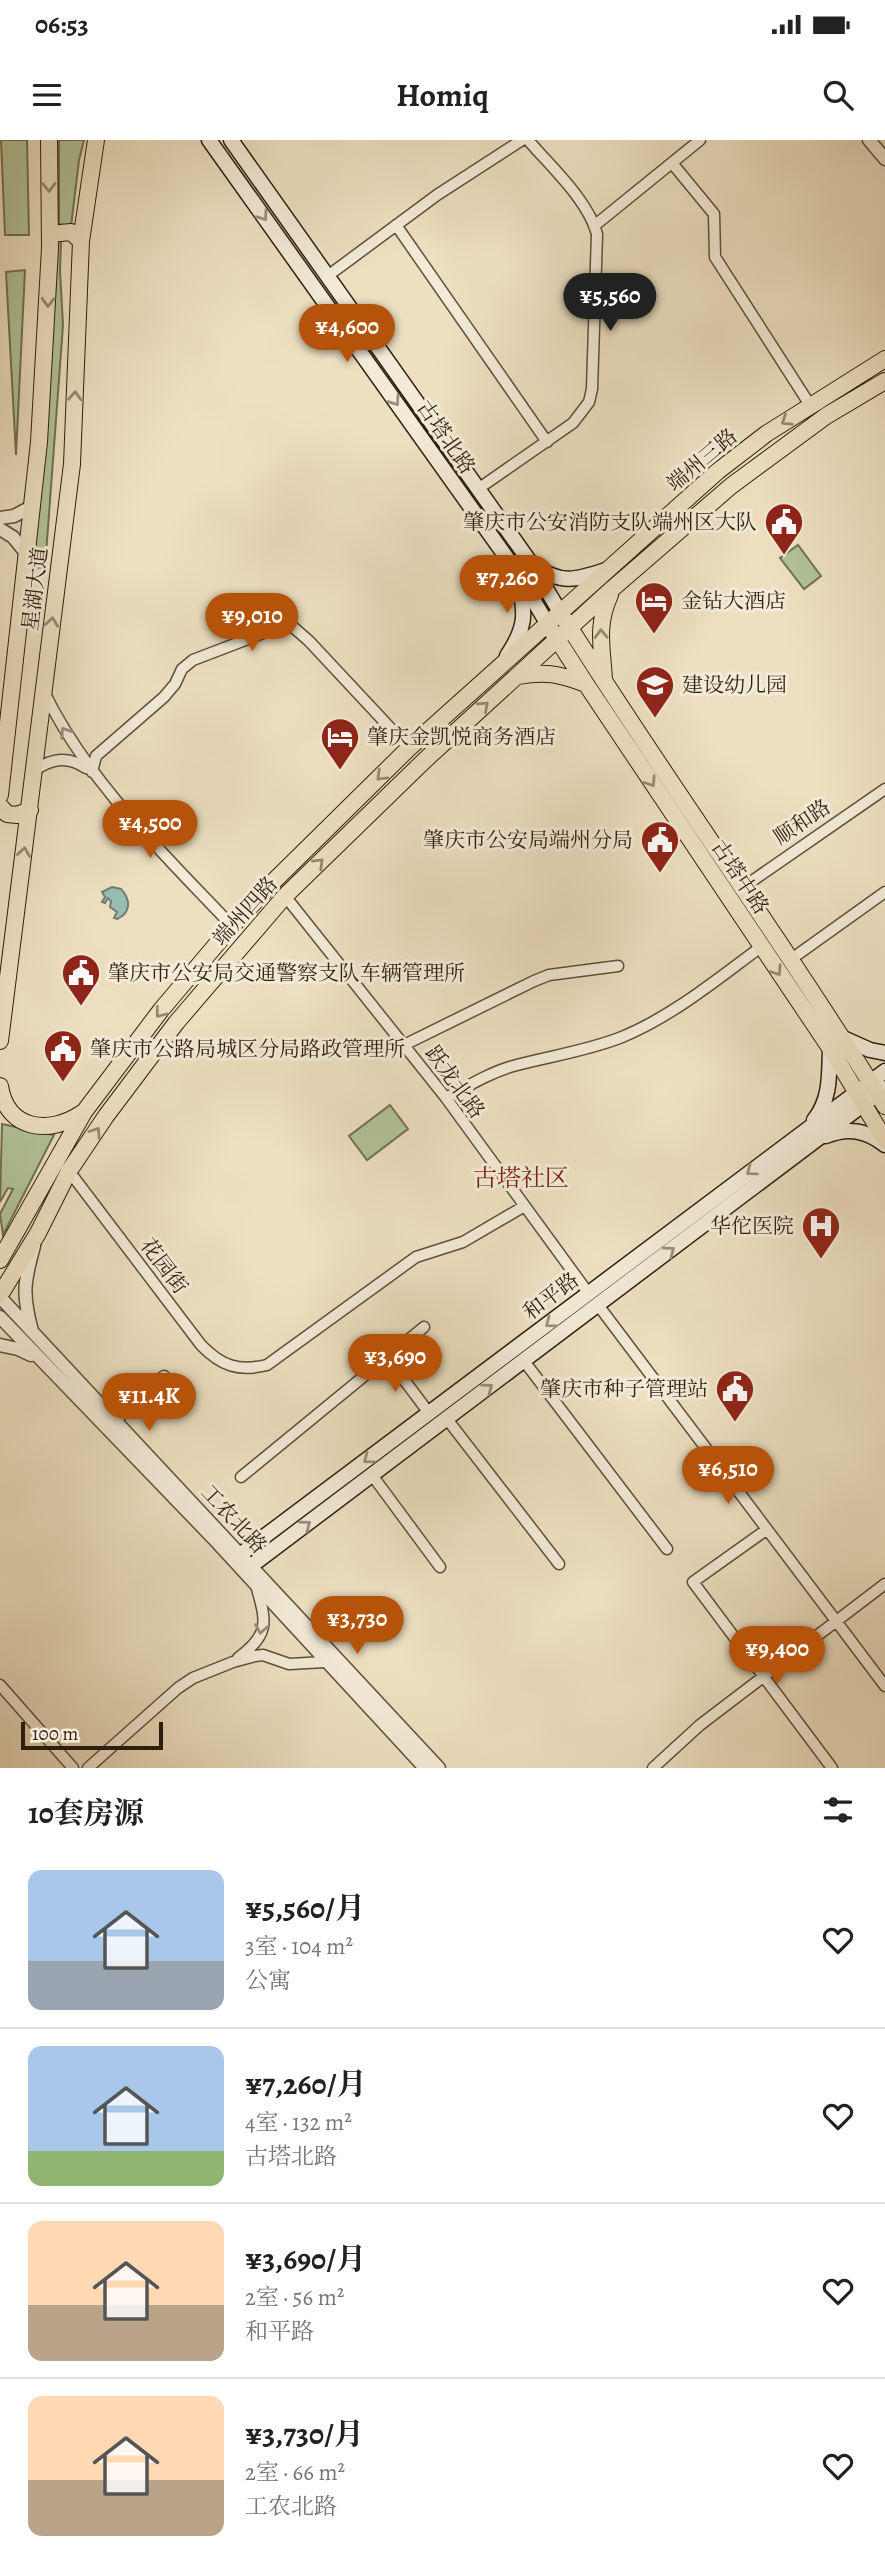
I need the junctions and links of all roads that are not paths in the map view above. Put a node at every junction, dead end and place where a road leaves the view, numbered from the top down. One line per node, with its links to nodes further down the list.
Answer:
1 (49, 140): 19 (main road, 星湖大道, one-way to 19)
2 (96, 140): 14 (main road, 星湖大道)
3 (109, 140): 14 (main road)
4 (209, 140): 16 (main road, 古塔北路)
5 (231, 140): 15 (main road, 古塔北路)
6 (522, 140): 17 (street)
7 (528, 140): 18 (street)
8 (700, 140): 13 (street)
9 (869, 140): 12 (street)
10 (876, 140): 11 (street)
11 (885, 150)
12 (885, 159)
13 (672, 163): 18 (street); 24 (street)
14 (89, 172): 20 (main road, 星湖大道)
15 (257, 176): 16 (main road); 21 (main road, 古塔北路)
16 (243, 187): 32 (main road, 古塔北路, one-way to 32)
17 (396, 225): 21 (street); 25 (street)
18 (594, 226): 25 (street)
19 (50, 234): 20 (main road); 27 (main road, 星湖大道, one-way to 27)
20 (81, 241): 43 (main road, 星湖大道, one-way to 20)
21 (329, 275): 26 (main road, 古塔北路)
22 (885, 359): 24 (main road, 端州三路)
23 (883, 386): 34 (main road, 端州三路)
24 (810, 405): 33 (main road, 端州三路, one-way to 33)
25 (547, 442): 26 (street)
26 (478, 489): 31 (main road, 古塔北路)
27 (33, 506): 28 (street); 30 (main road, 星湖大道)
28 (0, 518)
29 (0, 529): 30 (street)
30 (26, 553): 49 (main road, 星湖大道)
31 (530, 562): 33 (main road); 35 (main road, 古塔北路)
32 (514, 568): 36 (main road, 古塔北路); 39 (main road)
33 (608, 569): 35 (main road, 端州三路)
34 (612, 589): 37 (main road, 端州三路); 41 (main road, one-way to 34)
35 (561, 612): 36 (main road, 端州三路); 37 (main road, 古塔中路)
36 (547, 623): 38 (main road, 古塔中路); 39 (main road, 端州四路)
37 (570, 627): 38 (main road, 端州三路); 41 (main road, 古塔中路)
38 (558, 639): 40 (main road, 端州四路); 42 (main road, 古塔中路)
39 (503, 662): 44 (main road, 端州四路)
40 (516, 677): 42 (main road); 52 (main road, 端州四路, one-way to 40)
41 (604, 681): 45 (main road, 古塔中路)
42 (586, 684): 45 (main road, 古塔中路)
43 (43, 690): 46 (main road, 星湖大道); 47 (street, one-way to 43)
44 (409, 748): 47 (street); 50 (main road, 端州四路, one-way to 50)
45 (640, 751): 54 (main road, 古塔中路); 58 (main road, 古塔中路, one-way to 58)
46 (35, 770): 47 (street); 53 (main road, 星湖大道)
47 (92, 772): 57 (street)
48 (885, 789): 54 (street, 顺和路)
49 (0, 795)
50 (360, 796): 52 (main road); 57 (main road, 端州四路)
51 (0, 806): 53 (main road)
52 (374, 809): 56 (main road, 端州四路, one-way to 52)
53 (30, 810): 62 (main road, 星湖大道, one-way to 53)
54 (742, 888): 59 (main road, 古塔中路)
55 (885, 892): 59 (street)
56 (285, 896): 63 (street, 跃龙北路); 74 (main road, 端州四路, one-way to 56)
57 (232, 926): 71 (main road, 端州四路, one-way to 71)
58 (761, 947): 64 (main road, 古塔中路, one-way to 64); 69 (street)
59 (790, 960): 61 (main road, 古塔中路)
60 (618, 966): 63 (street)
61 (843, 1038): 65 (main road); 68 (main road, 古塔中路)
62 (0, 1041)
63 (404, 1045): 69 (street, 跃龙北路)
64 (830, 1048): 70 (main road, 古塔中路); 72 (main road)
65 (885, 1053)
66 (885, 1070): 68 (main road, 和平路)
67 (0, 1086): 71 (main road)
68 (879, 1092): 70 (main road, 和平路)
69 (446, 1098): 77 (street, 跃龙北路)
70 (859, 1098): 72 (main road, 和平路); 73 (main road, 古塔中路)
71 (85, 1112): 75 (main road, 端州四路)
72 (810, 1135): 73 (main road); 81 (main road, 和平路)
73 (885, 1142)
74 (69, 1171): 76 (main road, 端州四路); 77 (street, 花园街)
75 (36, 1196): 76 (main road); 79 (main road, 端州四路)
76 (52, 1204): 78 (main road, 端州四路)
77 (523, 1207): 81 (street, 跃龙北路)
78 (38, 1233): 80 (main road, 端州四路); 84 (street)
79 (0, 1260)
80 (0, 1296): 84 (street, 工农北路)
81 (593, 1300): 88 (main road, 和平路); 90 (main road, 和平路, one-way to 90); 95 (street, 跃龙北路)
82 (0, 1317): 87 (street, 工农北路)
83 (424, 1327): 86 (street)
84 (33, 1335): 92 (street, 工农北路)
85 (0, 1345): 87 (street)
86 (387, 1357): 90 (street); 94 (street)
87 (38, 1358): 102 (street, 工农北路)
88 (524, 1361): 91 (main road, 和平路, one-way to 88); 96 (street)
89 (164, 1376): 92 (street)
90 (429, 1413): 97 (main road, 和平路, one-way to 97)
91 (447, 1419): 93 (main road, 和平路); 98 (street)
92 (115, 1421): 97 (street, 工农北路)
93 (372, 1475): 99 (main road, 和平路, one-way to 93); 100 (street)
94 (241, 1477)
95 (766, 1530): 103 (street, 跃龙北路); 106 (street)
96 (667, 1549)
97 (241, 1554): 99 (street, 工农北路)
98 (559, 1564)
99 (251, 1566): 112 (street, 工农北路)
100 (440, 1567)
101 (885, 1584): 103 (street)
102 (256, 1585): 104 (street, one-way to 104); 105 (street, 工农北路)
103 (835, 1622): 106 (street); 108 (street, 跃龙北路)
104 (233, 1662): 105 (street); 110 (street)
105 (325, 1662): 111 (street, 工农北路)
106 (762, 1678): 113 (street); 114 (street)
107 (0, 1685): 109 (street)
108 (885, 1686)
109 (73, 1768)
110 (88, 1768)
111 (425, 1768)
112 (439, 1768)
113 (653, 1768)
114 (832, 1768)

